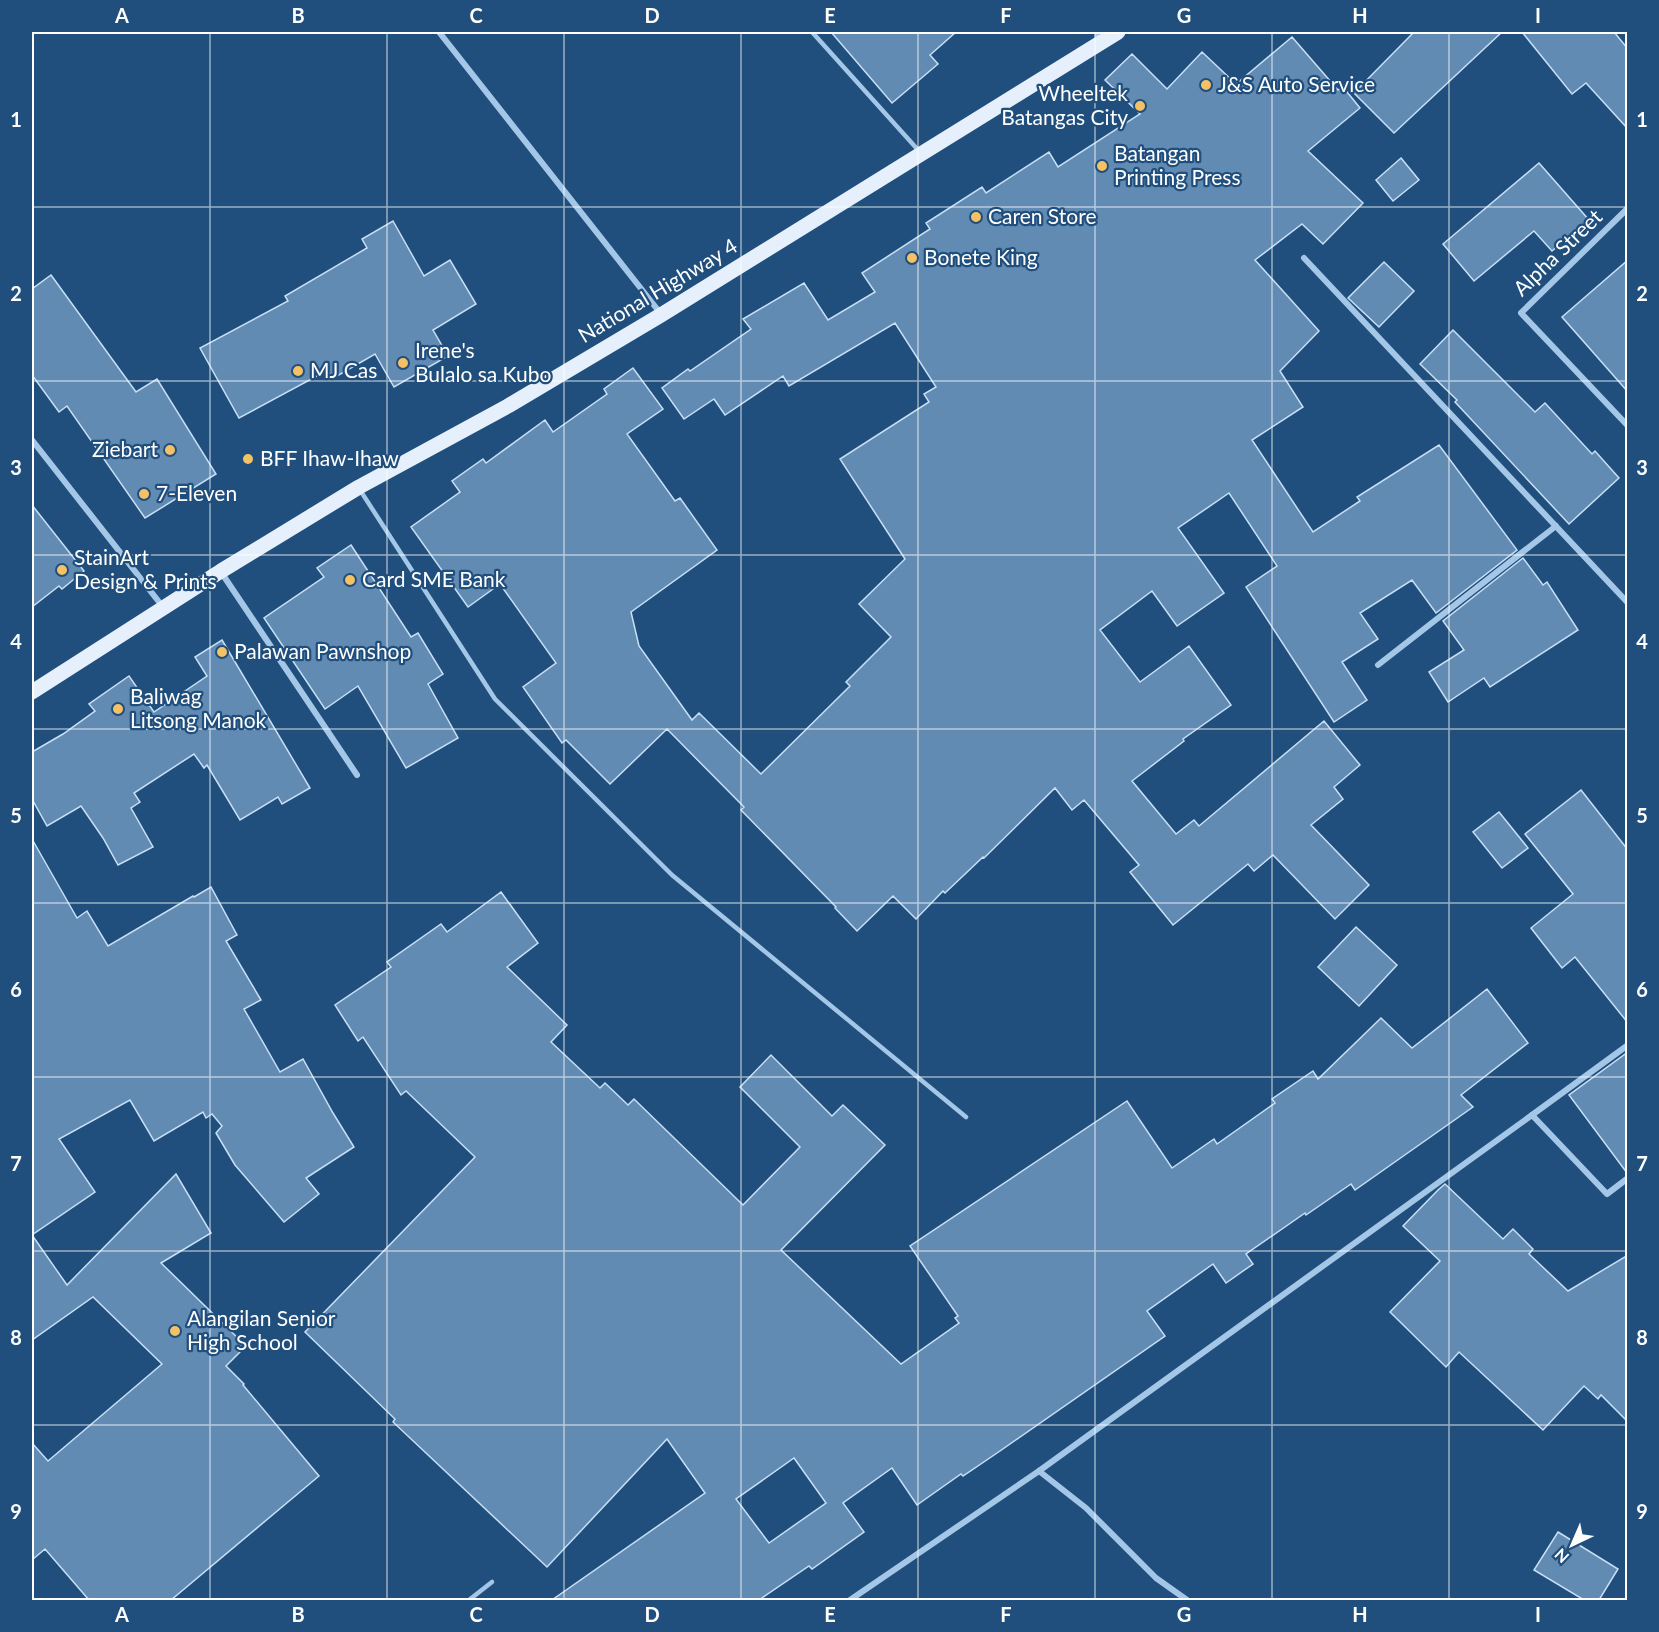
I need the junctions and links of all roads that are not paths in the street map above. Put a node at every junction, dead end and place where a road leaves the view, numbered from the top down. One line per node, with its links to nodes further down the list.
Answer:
1 (440, 32): 8 (street)
2 (812, 32): 5 (lane)
3 (1118, 32): 4 (main road, National Highway 4)
4 (1097, 38): 5 (main road, National Highway 4)
5 (921, 153): 8 (main road, National Highway 4)
6 (1628, 208): 9 (street, Alpha Street)
7 (1304, 258): 12 (street)
8 (661, 315): 11 (main road, National Highway 4)
9 (1628, 426)
10 (32, 440): 15 (street)
11 (359, 487): 13 (main road, National Highway 4); 21 (lane)
12 (1556, 526): 14 (street); 16 (street)
13 (221, 571): 15 (main road, National Highway 4); 18 (street)
14 (1628, 603)
15 (163, 608): 17 (main road, National Highway 4)
16 (1378, 664)
17 (32, 692)
18 (357, 775)
19 (1628, 1045): 20 (street)
20 (1532, 1116): 22 (street); 23 (street)
21 (966, 1117)
22 (1628, 1178)
23 (1039, 1471): 26 (street); 27 (street)
24 (492, 1582): 25 (lane)
25 (469, 1600)
26 (850, 1600)
27 (1187, 1600)

